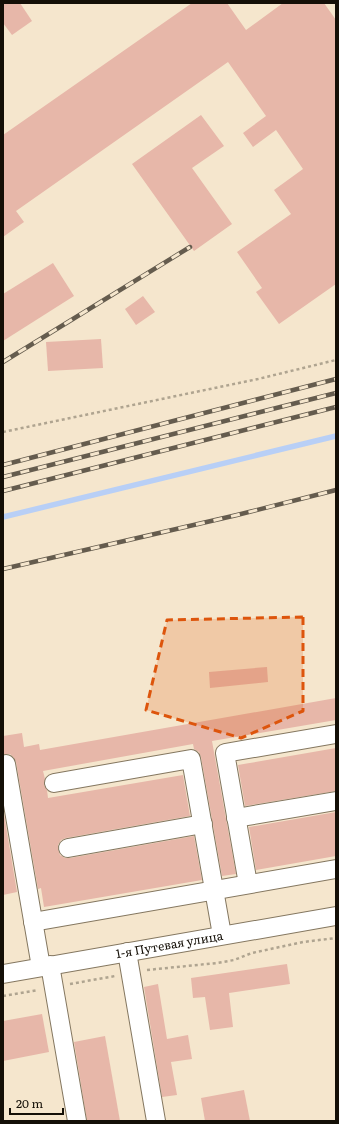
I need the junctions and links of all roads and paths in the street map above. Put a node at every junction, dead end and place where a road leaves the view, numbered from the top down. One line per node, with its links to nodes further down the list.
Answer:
1 (336, 360): 2 (path)
2 (3, 432)
3 (336, 734): 7 (street)
4 (6, 764): 14 (street)
5 (54, 783): 8 (street)
6 (336, 801): 7 (street)
7 (236, 818): 11 (street)
8 (203, 824): 9 (street); 12 (street)
9 (68, 848)
10 (336, 869): 11 (street)
11 (248, 884): 12 (street)
12 (214, 890): 14 (street); 15 (street)
13 (336, 916): 15 (street, 1-я Путевая улица)
14 (33, 922): 18 (street)
15 (222, 935): 17 (street, 1-я Путевая улица)
16 (336, 938): 19 (path)
17 (127, 952): 18 (street, 1-я Путевая улица); 19 (street)
18 (46, 966): 20 (street, 1-я Путевая улица); 21 (street)
19 (130, 973): 21 (path); 24 (street)
20 (3, 974)
21 (54, 988): 22 (path); 23 (street)
22 (3, 996)
23 (77, 1121)
24 (156, 1121)

